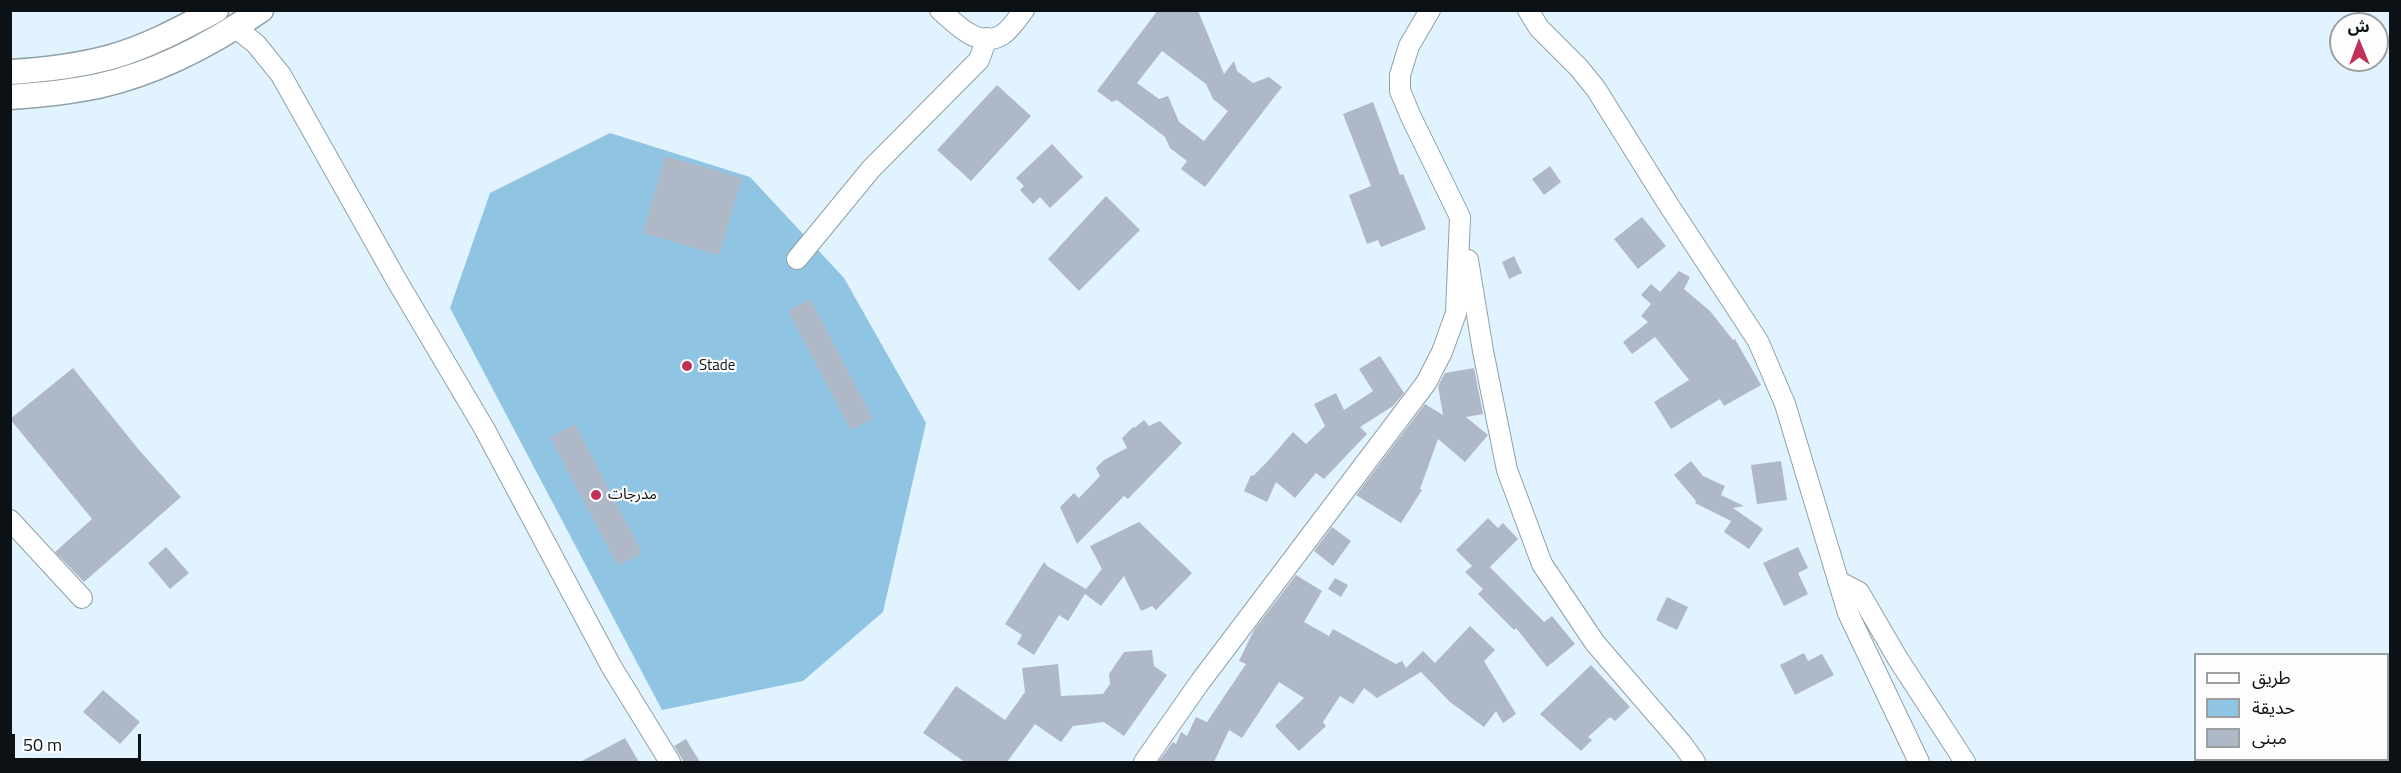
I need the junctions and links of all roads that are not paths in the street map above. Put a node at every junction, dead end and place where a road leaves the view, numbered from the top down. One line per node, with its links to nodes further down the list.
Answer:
1 (216, 10): 9 (main road)
2 (261, 10): 7 (main road)
3 (940, 10): 8 (street)
4 (1024, 10): 8 (street)
5 (1430, 10): 11 (street)
6 (1528, 10): 14 (street)
7 (236, 28): 10 (main road); 16 (street)
8 (987, 38): 12 (street)
9 (10, 72)
10 (10, 97)
11 (1460, 217): 17 (street); 18 (street)
12 (797, 259)
13 (10, 520): 15 (street)
14 (1838, 581): 19 (street); 20 (street)
15 (82, 598)
16 (670, 762)
17 (1144, 762)
18 (1695, 762)
19 (1918, 762)
20 (1965, 762)

